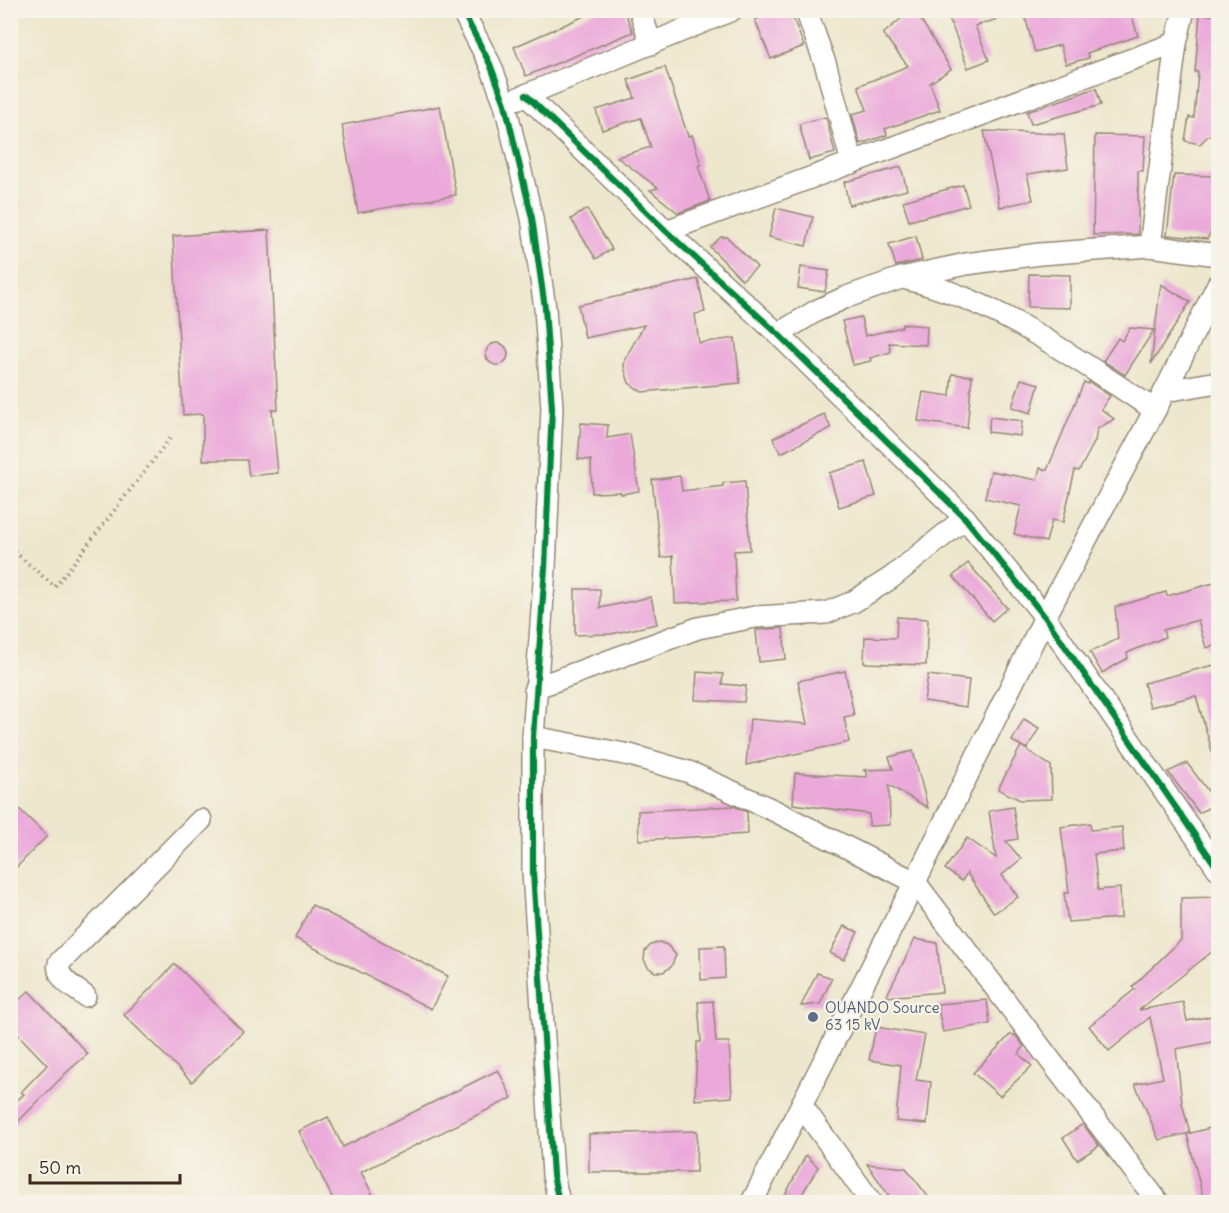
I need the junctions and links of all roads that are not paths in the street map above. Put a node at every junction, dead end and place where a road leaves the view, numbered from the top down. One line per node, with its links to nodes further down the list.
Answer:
1 (462, 10): 9 (street)
2 (640, 10): 7 (street)
3 (732, 10): 7 (street)
4 (806, 10): 10 (street)
5 (1184, 10): 6 (street)
6 (1176, 43): 10 (street); 12 (street)
7 (651, 44): 8 (street)
8 (526, 95): 9 (street); 11 (street)
9 (505, 104): 22 (street)
10 (852, 163): 11 (street)
11 (666, 231): 16 (street)
12 (1150, 246): 13 (street); 14 (street)
13 (1218, 255)
14 (901, 278): 16 (street); 19 (street)
15 (1218, 284): 18 (street)
16 (778, 334): 20 (street)
17 (1218, 382): 18 (street)
18 (1165, 391): 19 (street)
19 (1155, 410): 21 (street)
20 (965, 518): 21 (street); 22 (street)
21 (1045, 618): 25 (street); 26 (street)
22 (535, 688): 23 (street)
23 (532, 737): 26 (street); 29 (street)
24 (201, 820): 27 (street)
25 (1218, 869)
26 (915, 882): 28 (street); 32 (street)
27 (85, 996)
28 (802, 1106): 30 (street); 31 (street)
29 (559, 1203)
30 (752, 1203)
31 (871, 1203)
32 (1158, 1203)

